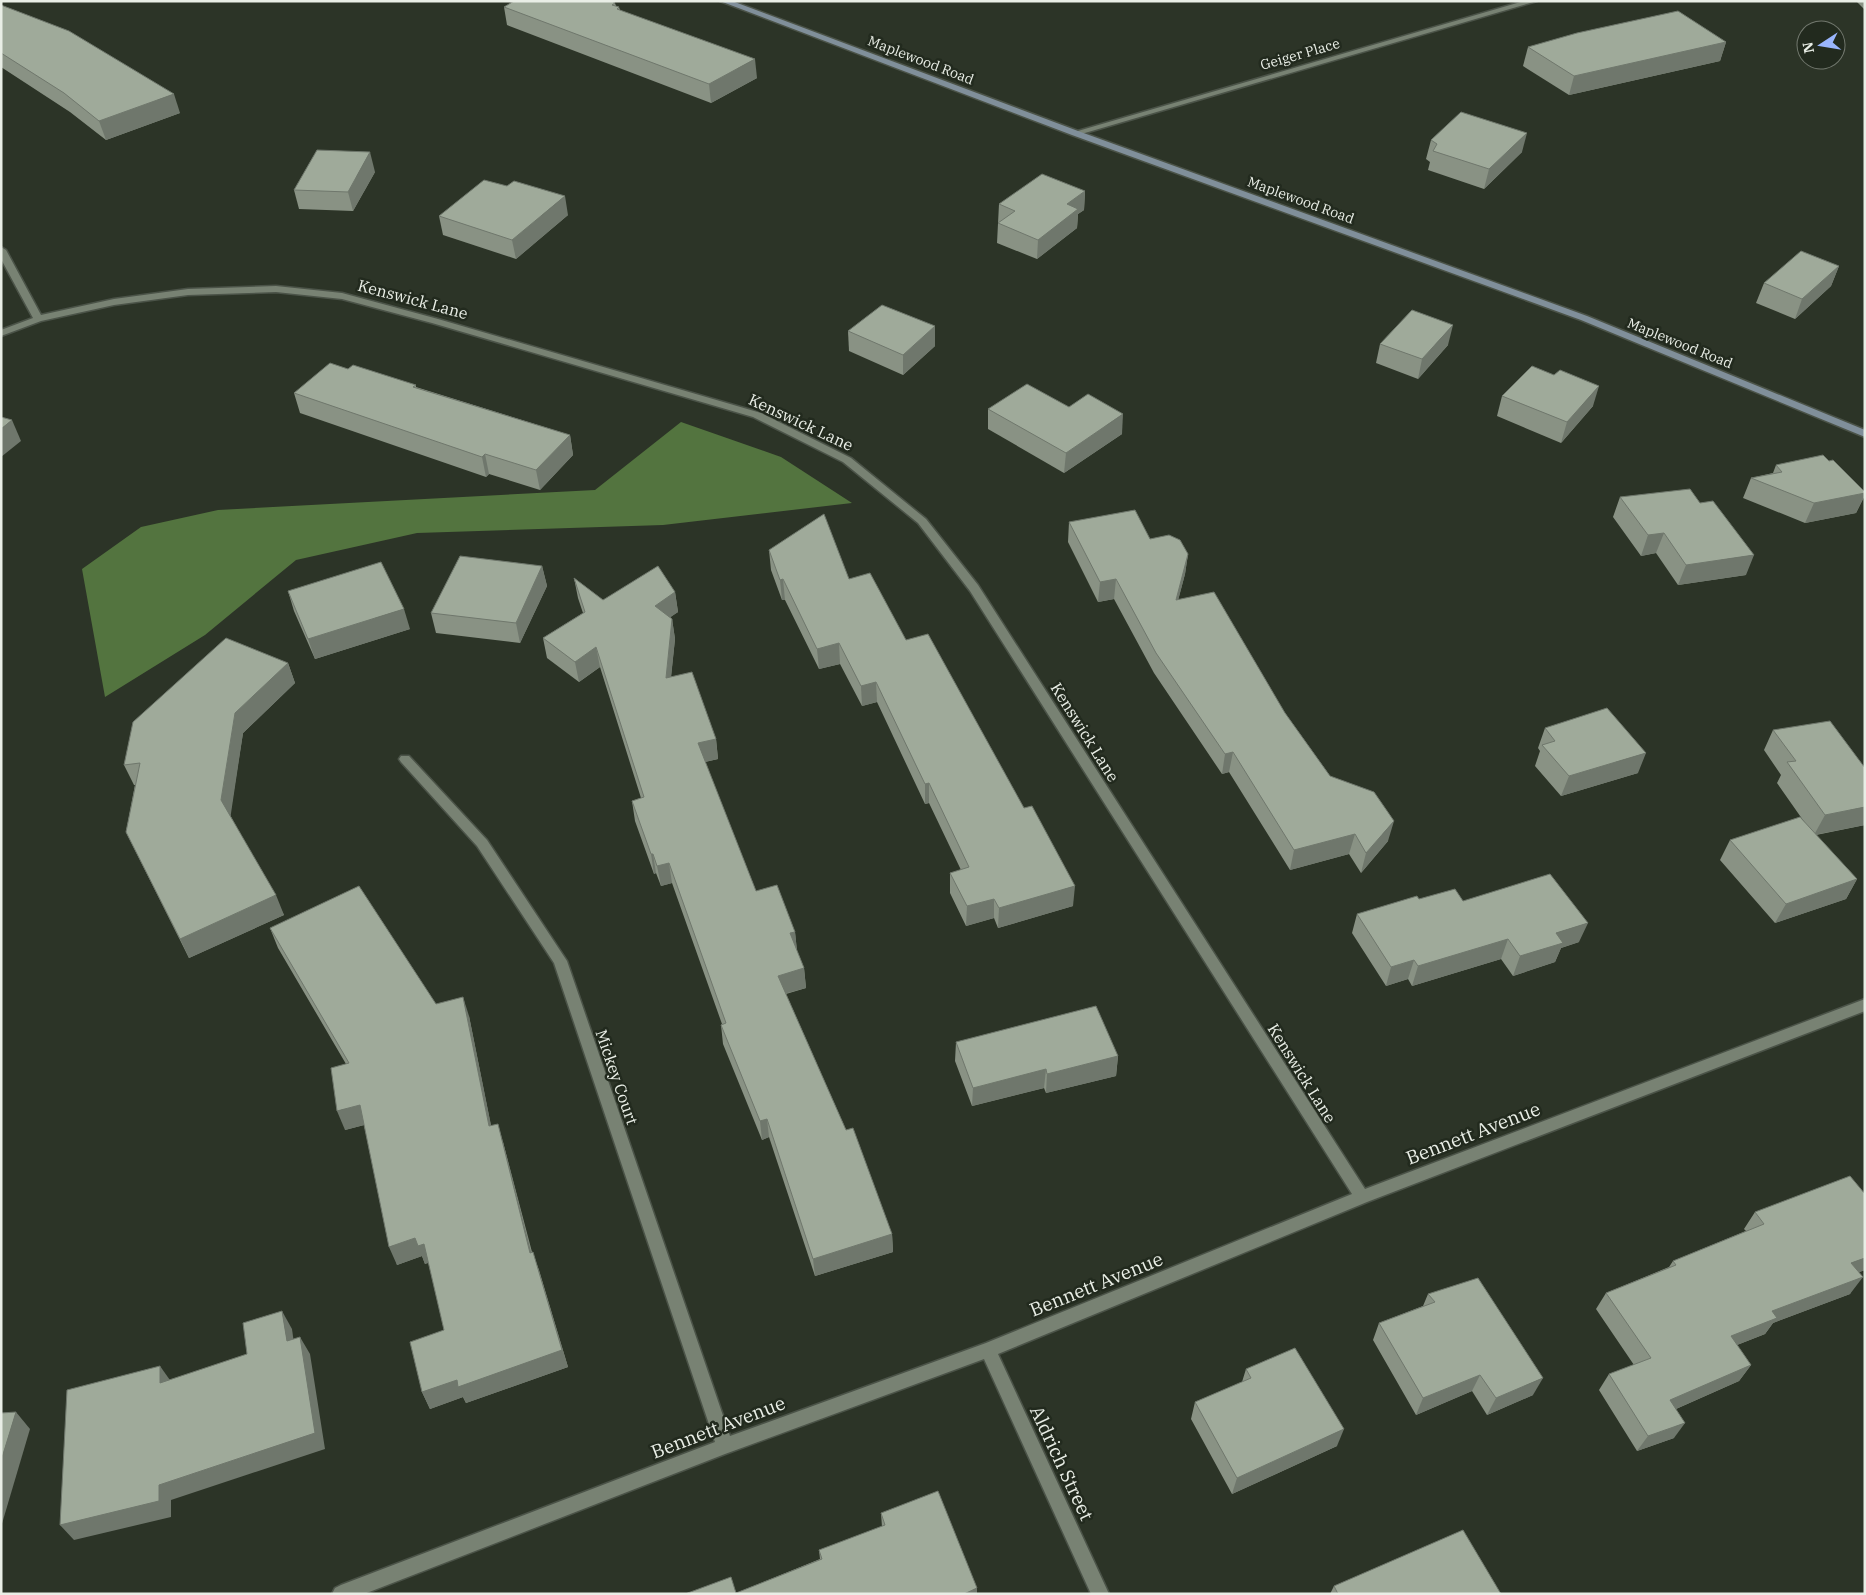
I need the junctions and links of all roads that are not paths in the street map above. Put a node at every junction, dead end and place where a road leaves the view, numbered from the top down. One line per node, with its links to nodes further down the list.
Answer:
1 (724, 1): 3 (street, Maplewood Road)
2 (1533, 1): 3 (street, Geiger Place)
3 (1075, 133): 7 (street, Maplewood Road)
4 (1, 250): 5 (street)
5 (38, 319): 6 (street, Kenswick Lane); 10 (street, Kenswick Lane)
6 (1, 333)
7 (1865, 434)
8 (404, 760): 12 (street, Mickey Court)
9 (1865, 1006): 10 (street, Bennett Avenue)
10 (1362, 1197): 11 (street, Bennett Avenue)
11 (988, 1350): 12 (street, Bennett Avenue); 14 (street, Aldrich Street)
12 (725, 1446): 13 (street, Bennett Avenue)
13 (341, 1594)
14 (1100, 1594)

